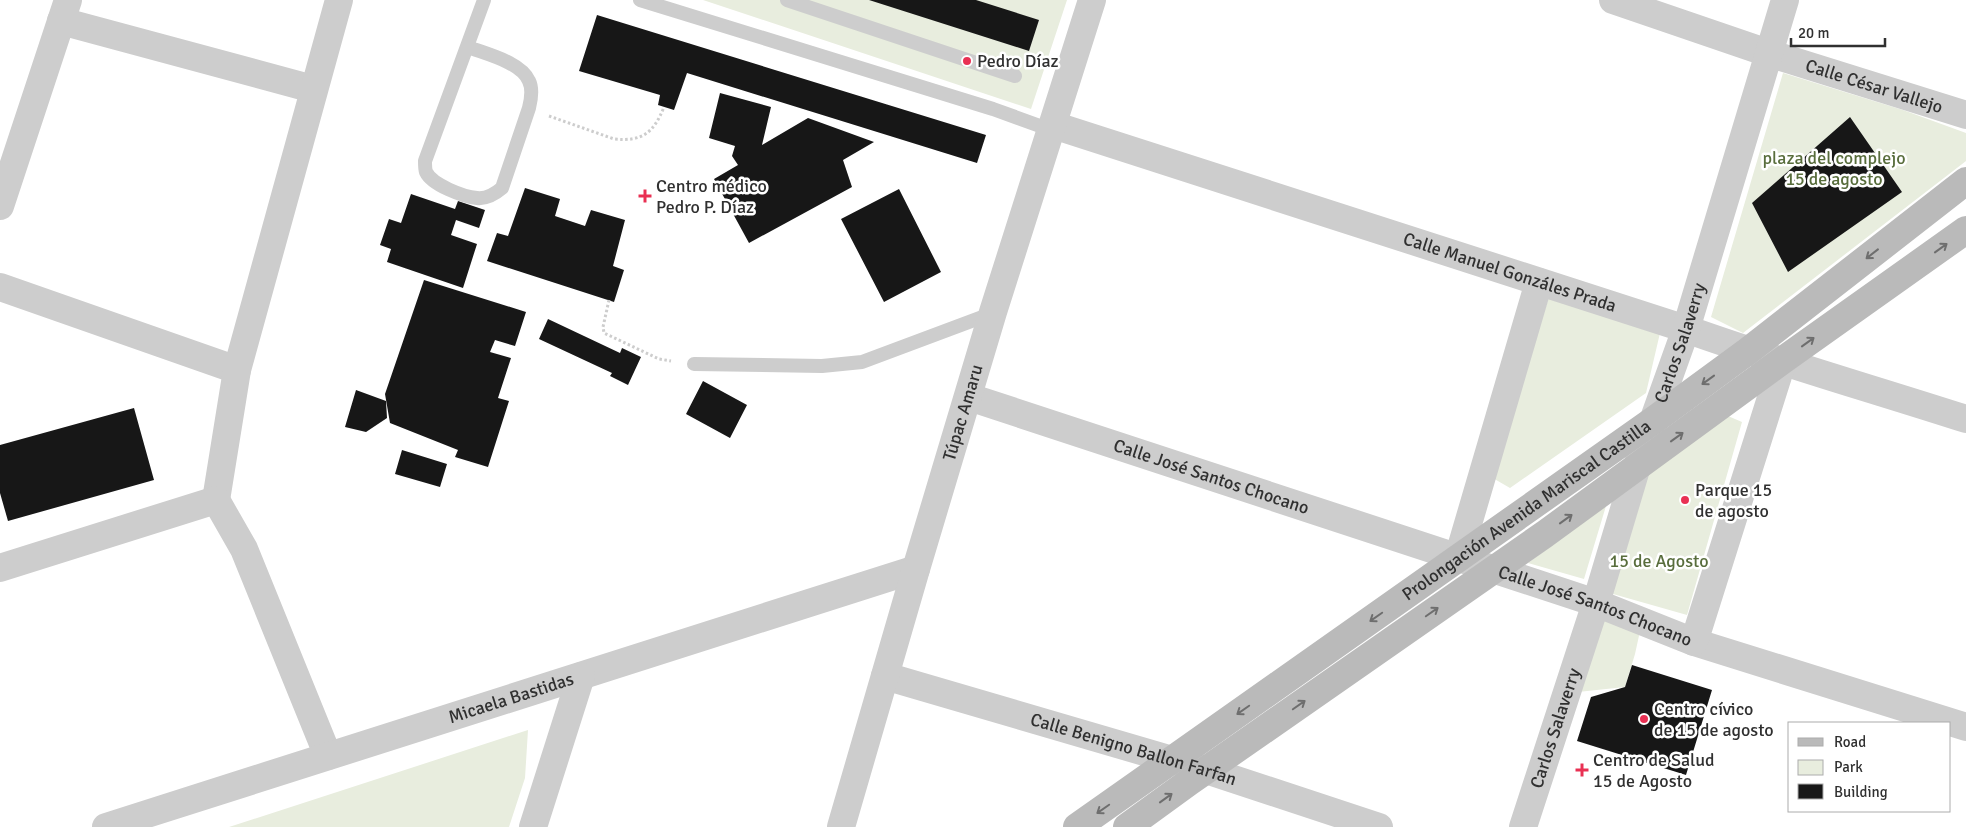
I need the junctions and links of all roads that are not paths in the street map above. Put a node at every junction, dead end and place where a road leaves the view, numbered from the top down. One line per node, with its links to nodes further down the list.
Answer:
1 (338, 0): 12 (street)
2 (484, 0): 9 (lane)
3 (640, 0): 14 (lane)
4 (787, 0): 11 (lane)
5 (1092, 0): 14 (street, Túpac Amaru)
6 (1612, 0): 10 (street, Calle César Vallejo)
7 (1785, 0): 10 (street, Carlos Salaverry)
8 (64, 10): 12 (street); 16 (street)
9 (468, 47): 9 (lane)
10 (1768, 53): 13 (street, Calle César Vallejo); 21 (street, Carlos Salaverry)
11 (1015, 76)
12 (313, 89): 25 (street)
13 (1966, 115)
14 (1052, 127): 18 (street, Calle Manuel Gonzáles Prada); 20 (street, Túpac Amaru)
15 (1966, 181): 22 (main road, Prolongación Avenida Mariscal Castilla, one-way to 22)
16 (0, 206)
17 (1966, 230): 23 (main road, Prolongación Avenida Mariscal Castilla, one-way to 17)
18 (1539, 282): 21 (street, Calle Manuel Gonzáles Prada); 31 (street)
19 (0, 288): 25 (street)
20 (993, 312): 24 (lane); 26 (street, Túpac Amaru)
21 (1686, 330): 22 (street, Calle Manuel Gonzáles Prada); 28 (street, Carlos Salaverry)
22 (1748, 352): 23 (street, Calle Manuel Gonzáles Prada); 28 (main road, Prolongación Avenida Mariscal Castilla, one-way to 28)
23 (1783, 360): 27 (street, Calle Manuel Gonzáles Prada); 29 (main road, Prolongación Avenida Mariscal Castilla, one-way to 23); 36 (street)
24 (694, 364)
25 (237, 370): 30 (street)
26 (969, 397): 31 (street, Calle José Santos Chocano); 33 (street, Túpac Amaru)
27 (1966, 419)
28 (1654, 420): 29 (street, Carlos Salaverry); 31 (main road, Prolongación Avenida Mariscal Castilla)
29 (1637, 466): 34 (main road, Prolongación Avenida Mariscal Castilla, one-way to 29); 35 (street, Carlos Salaverry)
30 (216, 500): 32 (street); 42 (street)
31 (1458, 558): 34 (street, Calle José Santos Chocano); 43 (main road, Prolongación Avenida Mariscal Castilla, one-way to 43)
32 (0, 568)
33 (916, 569): 37 (street, Micaela Bastidas); 38 (street, Túpac Amaru)
34 (1493, 570): 35 (street, Calle José Santos Chocano); 44 (main road, Prolongación Avenida Mariscal Castilla, one-way to 34)
35 (1596, 604): 36 (street, Calle José Santos Chocano); 51 (street, Carlos Salaverry)
36 (1694, 642): 39 (street, Calle José Santos Chocano)
37 (581, 676): 42 (street, Micaela Bastidas); 46 (street)
38 (884, 676): 43 (street, Calle Benigno Ballon Farfan); 47 (street, Túpac Amaru)
39 (1950, 722)
40 (1951, 722): 41 (street, Calle José Santos Chocano)
41 (1966, 727)
42 (328, 756): 45 (street, Micaela Bastidas)
43 (1172, 760): 44 (street, Calle Benigno Ballon Farfan); 48 (main road, Prolongación Avenida Mariscal Castilla, one-way to 48)
44 (1206, 770): 49 (main road, Prolongación Avenida Mariscal Castilla, one-way to 44); 50 (street, Calle Benigno Ballon Farfan)
45 (106, 827)
46 (533, 827)
47 (841, 827)
48 (1077, 827)
49 (1127, 827)
50 (1379, 827)
51 (1523, 827)

